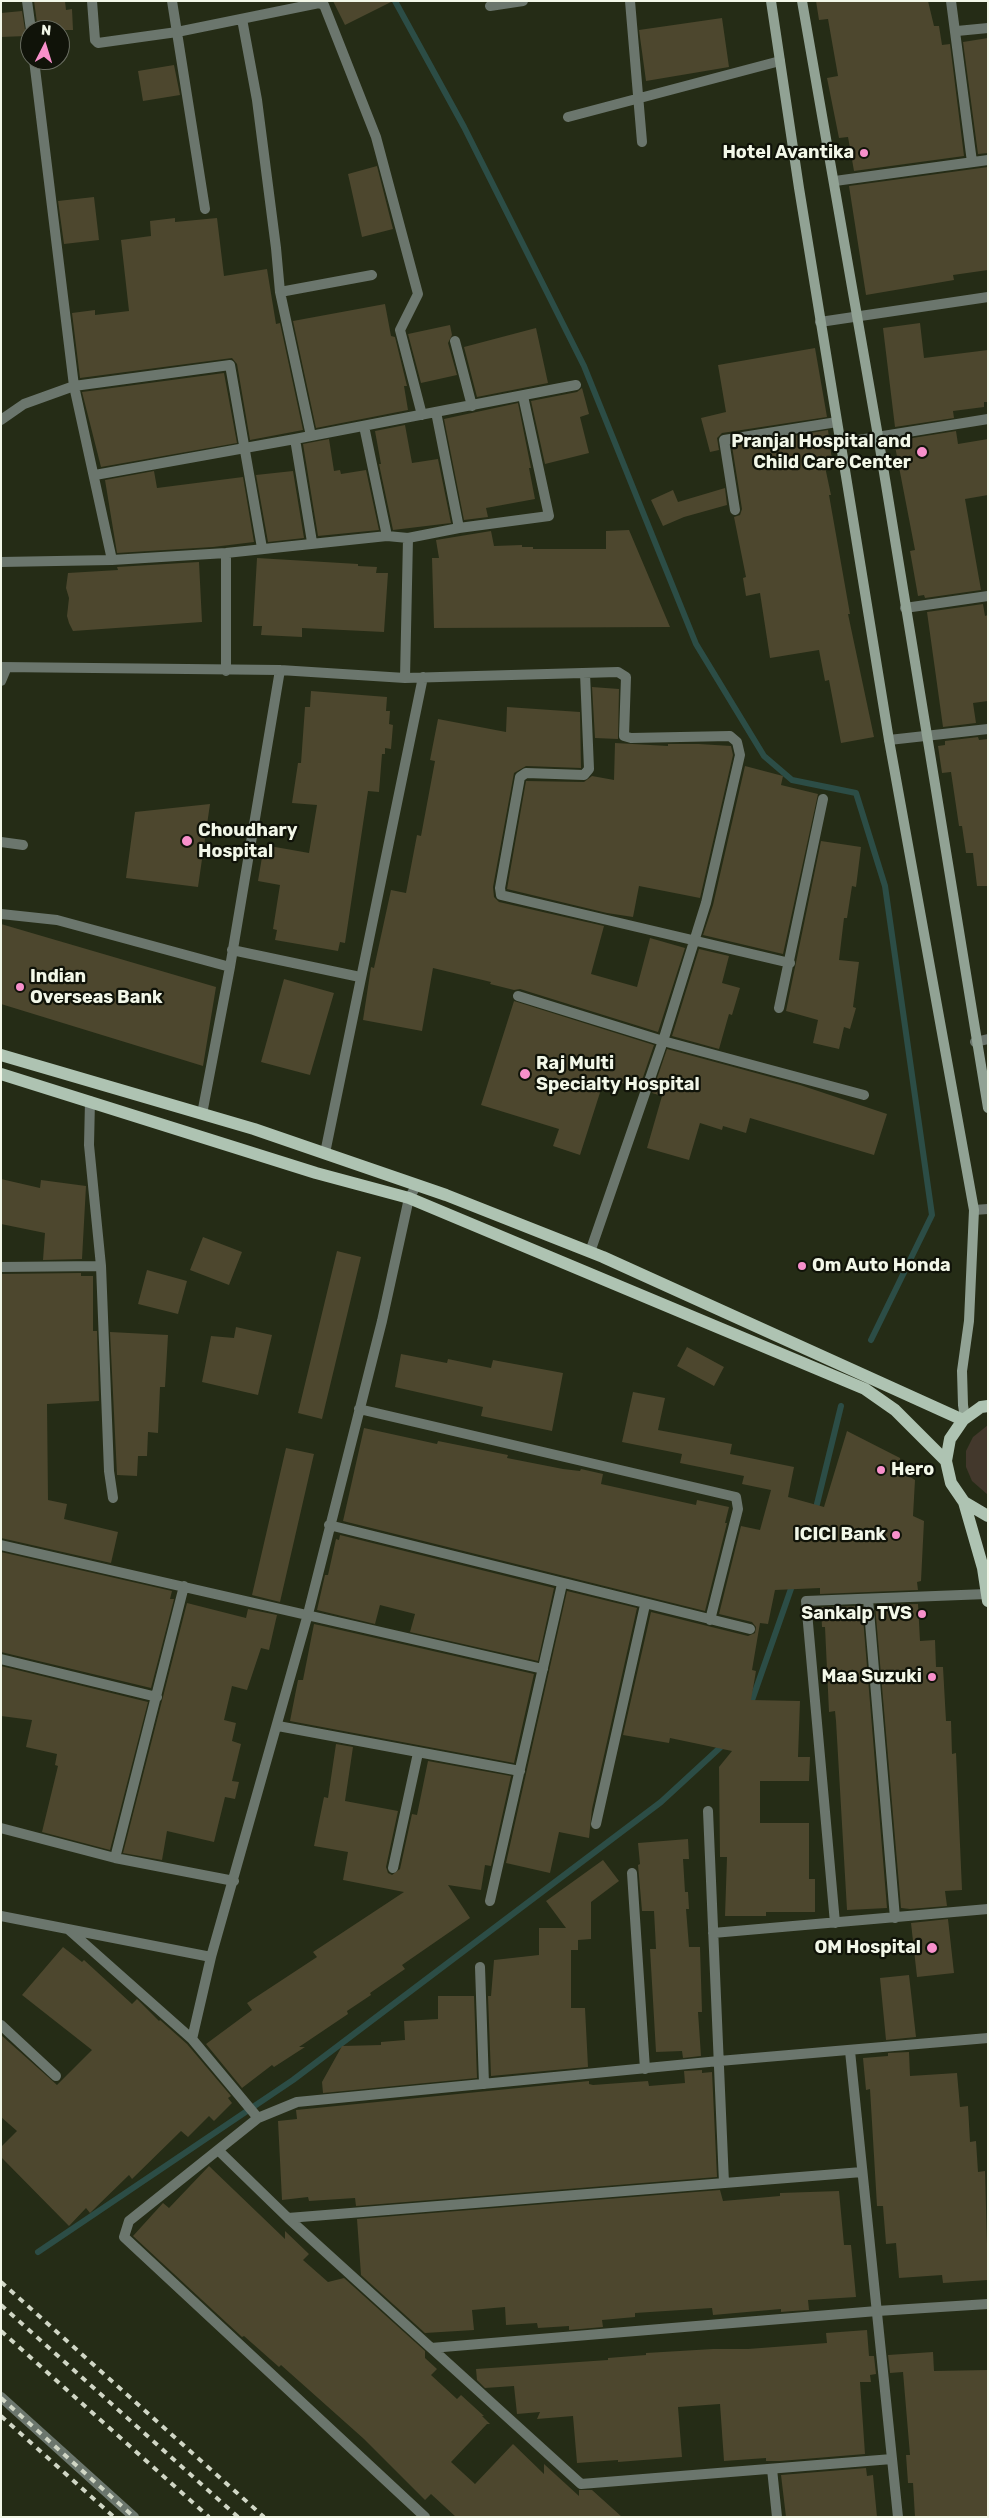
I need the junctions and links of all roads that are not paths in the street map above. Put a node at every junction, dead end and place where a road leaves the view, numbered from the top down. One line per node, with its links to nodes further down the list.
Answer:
1 (27, 1): 11 (street)
2 (92, 1): 14 (street)
3 (172, 1): 14 (street)
4 (522, 1): 9 (street)
5 (630, 1): 17 (street)
6 (771, 1): 15 (main road)
7 (802, 1): 22 (main road)
8 (951, 1): 13 (street)
9 (490, 6)
10 (242, 19): 14 (street); 25 (street); 35 (street)
11 (29, 20)
12 (988, 28): 13 (street)
13 (957, 31): 21 (street)
14 (177, 32): 23 (street)
15 (780, 61): 17 (street); 28 (main road)
16 (35, 70): 31 (street)
17 (639, 98): 18 (street); 19 (street)
18 (568, 117)
19 (642, 142)
20 (988, 160): 21 (street)
21 (972, 162): 22 (street)
22 (835, 181): 27 (main road)
23 (205, 209)
24 (372, 275): 25 (street)
25 (280, 292): 40 (street)
26 (988, 297): 27 (street)
27 (856, 316): 28 (street); 41 (main road)
28 (820, 322): 38 (main road)
29 (456, 341): 33 (street)
30 (576, 385): 32 (street)
31 (74, 386): 37 (street); 44 (street); 45 (street)
32 (523, 396): 33 (street); 47 (street)
33 (472, 406): 34 (street)
34 (436, 412): 35 (street); 47 (street)
35 (422, 415): 39 (street)
36 (988, 419): 41 (street)
37 (1, 420)
38 (837, 422): 43 (main road); 46 (street)
39 (364, 426): 40 (street); 48 (street)
40 (311, 436): 42 (street)
41 (878, 436): 43 (street); 56 (main road)
42 (295, 439): 44 (street); 50 (street)
43 (840, 443): 66 (main road)
44 (246, 448): 45 (street); 51 (street)
45 (95, 475): 53 (street)
46 (735, 510)
47 (460, 528): 49 (street)
48 (386, 536): 49 (street); 50 (street)
49 (408, 538): 62 (street)
50 (312, 542): 51 (street)
51 (262, 548): 52 (street)
52 (226, 553): 53 (street); 59 (street)
53 (112, 560): 54 (street)
54 (1, 562)
55 (988, 596): 56 (street)
56 (906, 608): 65 (main road)
57 (4, 668): 59 (street); 63 (street)
58 (280, 670): 59 (street); 62 (street); 72 (street)
59 (226, 671)
60 (586, 673): 61 (street); 71 (street); 71 (street)
61 (423, 677): 62 (street); 75 (street)
62 (405, 678)
63 (1, 681)
64 (988, 729): 65 (street)
65 (925, 735): 66 (street); 80 (main road)
66 (889, 740): 91 (main road)
67 (824, 799): 73 (street)
68 (1, 842): 69 (street)
69 (23, 845)
70 (1, 914): 74 (street)
71 (694, 940): 73 (street); 79 (street)
72 (232, 950): 74 (street); 75 (street)
73 (790, 963): 77 (street)
74 (230, 967): 86 (street)
75 (360, 977): 87 (street)
76 (518, 996): 79 (street)
77 (779, 1008)
78 (988, 1039): 80 (street)
79 (663, 1040): 83 (street); 92 (street)
80 (975, 1042): 85 (main road)
81 (1, 1055): 86 (main road)
82 (1, 1074): 84 (main road)
83 (864, 1096)
84 (90, 1101): 89 (main road); 93 (street)
85 (988, 1108)
86 (202, 1114): 87 (main road)
87 (325, 1153): 88 (main road)
88 (417, 1185): 89 (street); 92 (main road)
89 (409, 1198): 96 (street); 98 (main road)
90 (988, 1209): 91 (street)
91 (974, 1210): 97 (main road)
92 (590, 1252): 97 (main road)
93 (101, 1266): 94 (street); 99 (street)
94 (1, 1267)
95 (988, 1406): 97 (main road)
96 (359, 1409): 102 (street); 111 (street)
97 (964, 1419): 98 (main road)
98 (946, 1461): 100 (main road)
99 (112, 1498)
100 (964, 1502): 101 (main road); 106 (main road)
101 (988, 1516)
102 (329, 1525): 104 (street); 110 (street)
103 (1, 1545): 105 (street)
104 (562, 1584): 109 (street); 114 (street)
105 (184, 1586): 110 (street); 115 (street)
106 (987, 1594): 107 (street); 108 (main road)
107 (868, 1599): 129 (street); 130 (street)
108 (988, 1601)
109 (645, 1605): 111 (street); 120 (street)
110 (308, 1614): 114 (street); 116 (street)
111 (710, 1620): 112 (street)
112 (750, 1629)
113 (1, 1659): 115 (street)
114 (543, 1669): 118 (street)
115 (156, 1697): 122 (street)
116 (278, 1726): 117 (street); 125 (street)
117 (418, 1753): 118 (street); 123 (street)
118 (520, 1771): 126 (street)
119 (708, 1811): 132 (street)
120 (596, 1824)
121 (1, 1828): 122 (street)
122 (115, 1858): 125 (street)
123 (393, 1868)
124 (632, 1873): 140 (street)
125 (234, 1881): 133 (street)
126 (490, 1901)
127 (988, 1909): 129 (street)
128 (1, 1916): 131 (street)
129 (895, 1918): 130 (street)
130 (835, 1923): 132 (street)
131 (68, 1929): 133 (street); 137 (street)
132 (713, 1933): 139 (street)
133 (211, 1957): 137 (street)
134 (480, 1967): 142 (street)
135 (1, 2025): 141 (street)
136 (988, 2038): 138 (street)
137 (192, 2039): 143 (street)
138 (850, 2051): 139 (street); 145 (street)
139 (718, 2062): 140 (street); 146 (street)
140 (645, 2069): 142 (street)
141 (56, 2076)
142 (484, 2084): 143 (street)
143 (256, 2114): 144 (street)
144 (218, 2150): 147 (street); 155 (street)
145 (862, 2172): 146 (street); 149 (street)
146 (724, 2183): 147 (street)
147 (288, 2218): 150 (street)
148 (988, 2304): 149 (street)
149 (877, 2311): 150 (street); 152 (street)
150 (431, 2348): 153 (street)
151 (1, 2397): 154 (street)
152 (892, 2459): 153 (street); 157 (street)
153 (772, 2468): 156 (street)
154 (134, 2517)
155 (425, 2517)
156 (777, 2517)
157 (898, 2517)

